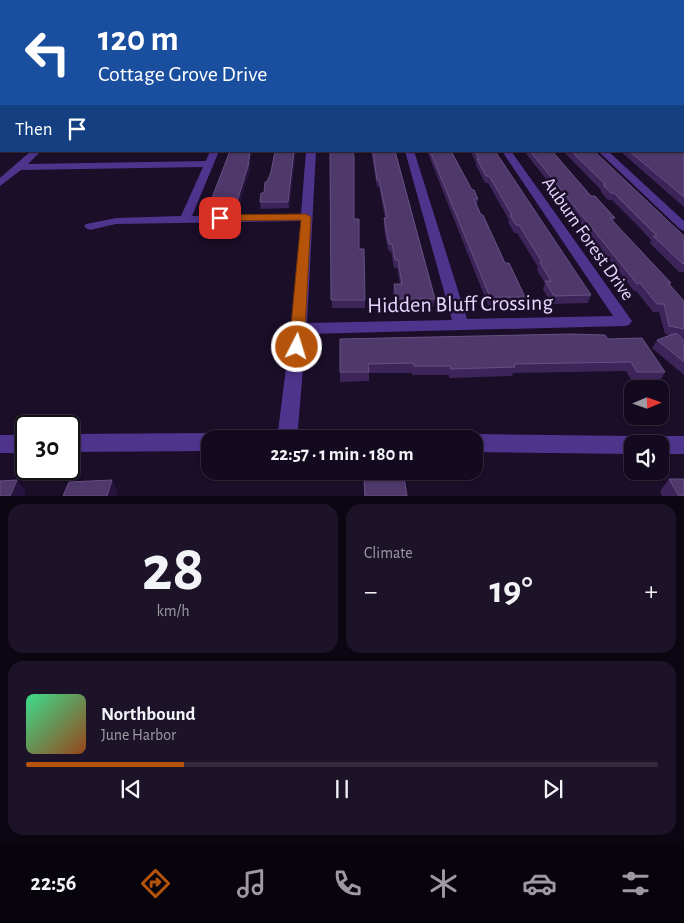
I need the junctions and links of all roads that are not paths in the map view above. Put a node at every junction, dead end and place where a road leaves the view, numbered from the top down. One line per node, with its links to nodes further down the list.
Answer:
1 (36, 152): 8 (street)
2 (215, 152): 7 (street)
3 (311, 152): 10 (street)
4 (409, 152): 15 (street)
5 (507, 152): 14 (street, Auburn Forest Drive)
6 (603, 152): 13 (street)
7 (210, 164): 8 (street); 11 (street)
8 (19, 166): 9 (street)
9 (0, 182)
10 (306, 217): 11 (street); 16 (street)
11 (185, 219): 12 (street)
12 (90, 226)
13 (684, 227)
14 (624, 321): 15 (street, Hidden Bluff Crossing)
15 (461, 326): 16 (street, Hidden Bluff Crossing)
16 (298, 329): 17 (street)
17 (288, 430)
18 (201, 442): 19 (street)
19 (80, 443)
20 (483, 443): 23 (street)
21 (0, 444): 22 (street)
22 (15, 444)
23 (624, 445)
24 (669, 445): 25 (street)
25 (684, 445)

